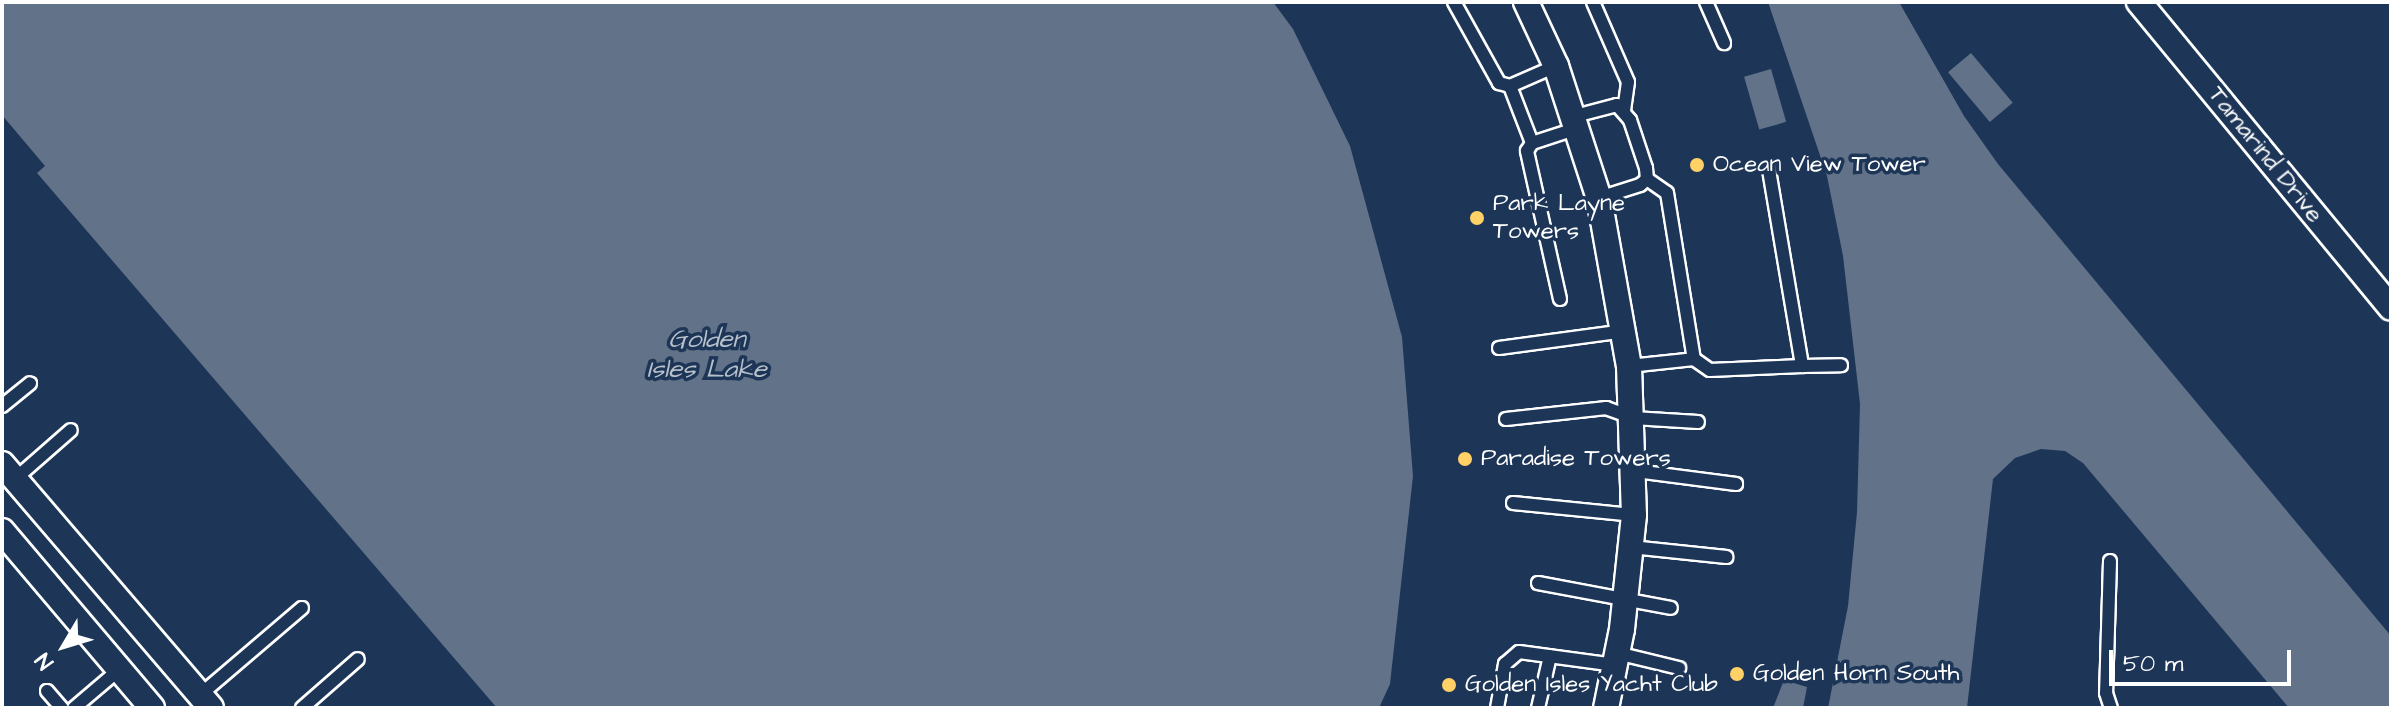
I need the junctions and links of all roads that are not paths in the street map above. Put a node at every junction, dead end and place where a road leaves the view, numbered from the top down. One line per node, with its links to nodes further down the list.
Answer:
1 (1454, 2): 8 (lane)
2 (1526, 2): 7 (street)
3 (1593, 2): 9 (lane)
4 (1706, 2): 6 (lane)
5 (2139, 2): 16 (street, Tamarind Drive)
6 (1724, 43)
7 (1556, 66): 8 (lane); 10 (street)
8 (1510, 86): 11 (lane)
9 (1624, 110): 10 (lane); 13 (lane)
10 (1576, 122): 11 (lane); 14 (street)
11 (1532, 143): 15 (lane)
12 (1769, 170): 22 (lane)
13 (1647, 179): 14 (lane); 19 (lane)
14 (1599, 198): 17 (street)
15 (1560, 299)
16 (2391, 308)
17 (1625, 331): 18 (lane); 21 (street)
18 (1499, 348)
19 (1694, 359): 21 (lane); 22 (lane)
20 (1841, 365): 22 (lane)
21 (1629, 366): 25 (street)
22 (1802, 366)
23 (30, 383): 24 (lane)
24 (2, 406)
25 (1633, 418): 26 (lane); 27 (lane); 30 (street)
26 (1506, 419)
27 (1698, 422)
28 (71, 430): 29 (lane)
29 (8, 471): 33 (street)
30 (1636, 471): 31 (lane); 34 (street)
31 (1736, 484)
32 (1513, 503): 34 (lane)
33 (38, 506): 35 (street); 49 (street)
34 (1634, 515): 36 (street)
35 (4, 533): 47 (street)
36 (1631, 547): 37 (lane); 40 (street)
37 (1726, 557)
38 (2110, 561): 57 (lane)
39 (1538, 583): 40 (lane)
40 (1627, 596): 42 (lane); 45 (street)
41 (302, 608): 49 (lane)
42 (1671, 608)
43 (1550, 656): 45 (lane); 54 (lane); 55 (lane)
44 (358, 659): 53 (lane)
45 (1616, 659): 46 (lane); 56 (street)
46 (1679, 668)
47 (120, 669): 51 (lane); 52 (street)
48 (47, 691): 50 (lane)
49 (205, 702)
50 (62, 708)
51 (74, 708)
52 (152, 708)
53 (302, 708)
54 (1497, 708)
55 (1538, 708)
56 (1606, 708)
57 (2111, 708)

